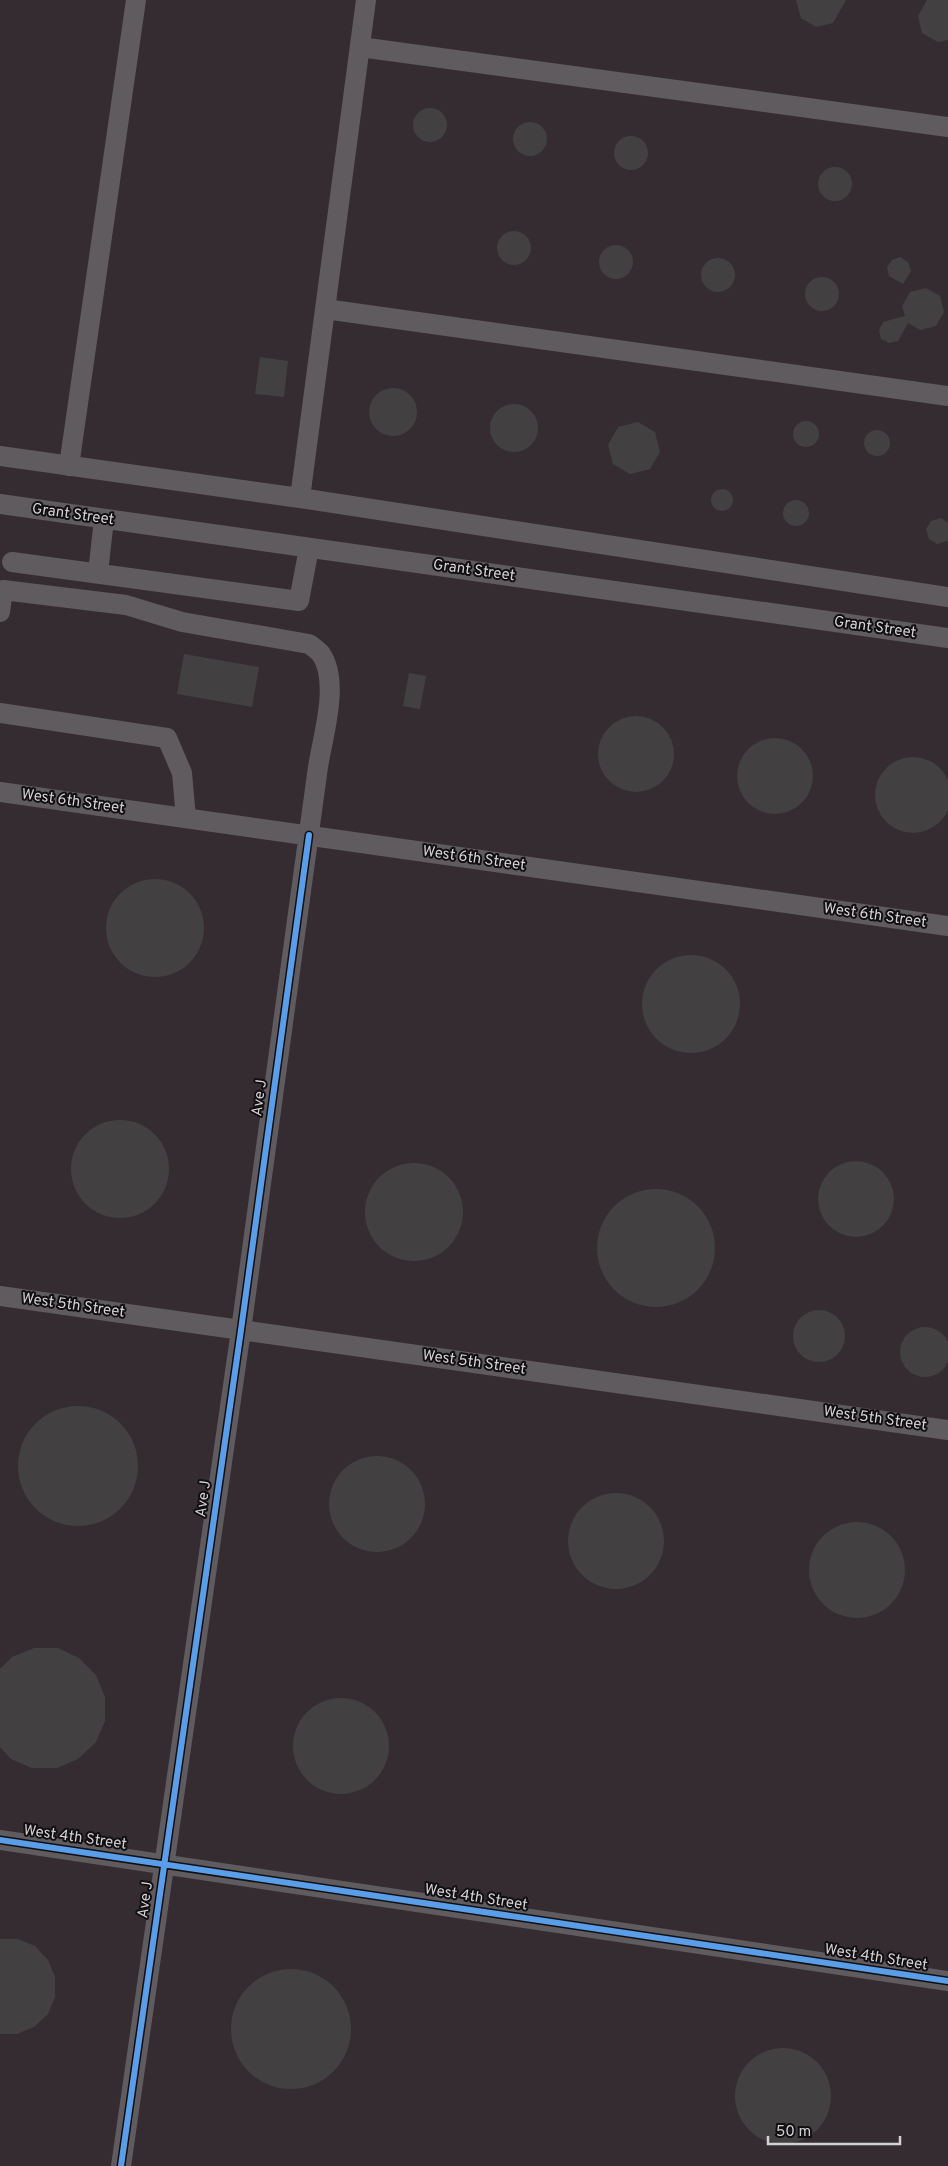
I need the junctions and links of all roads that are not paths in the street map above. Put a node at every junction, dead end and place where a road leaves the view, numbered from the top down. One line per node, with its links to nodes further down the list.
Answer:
1 (136, 0): 8 (street)
2 (366, 0): 3 (street)
3 (360, 46): 4 (street); 5 (street)
4 (948, 127)
5 (325, 309): 6 (street); 9 (street)
6 (948, 396)
7 (0, 456): 8 (street)
8 (69, 466): 9 (street)
9 (300, 498): 15 (street)
10 (0, 504): 11 (street, Grant Street)
11 (104, 519): 12 (street, Grant Street); 14 (street)
12 (308, 548): 14 (street); 17 (street, Grant Street)
13 (12, 562): 14 (street)
14 (98, 573)
15 (948, 597)
16 (0, 612): 21 (street, Ave J)
17 (948, 638)
18 (0, 713): 20 (street)
19 (0, 792): 20 (street, West 6th Street)
20 (186, 818): 21 (street, West 6th Street)
21 (309, 835): 22 (street, West 6th Street); 24 (street, Ave J)
22 (948, 926)
23 (0, 1296): 24 (street, West 5th Street)
24 (241, 1330): 25 (street, West 5th Street); 27 (street, Ave J)
25 (948, 1430)
26 (0, 1840): 27 (street, West 4th Street)
27 (164, 1863): 28 (street, West 4th Street); 29 (street, Ave J)
28 (948, 1981)
29 (121, 2166)

